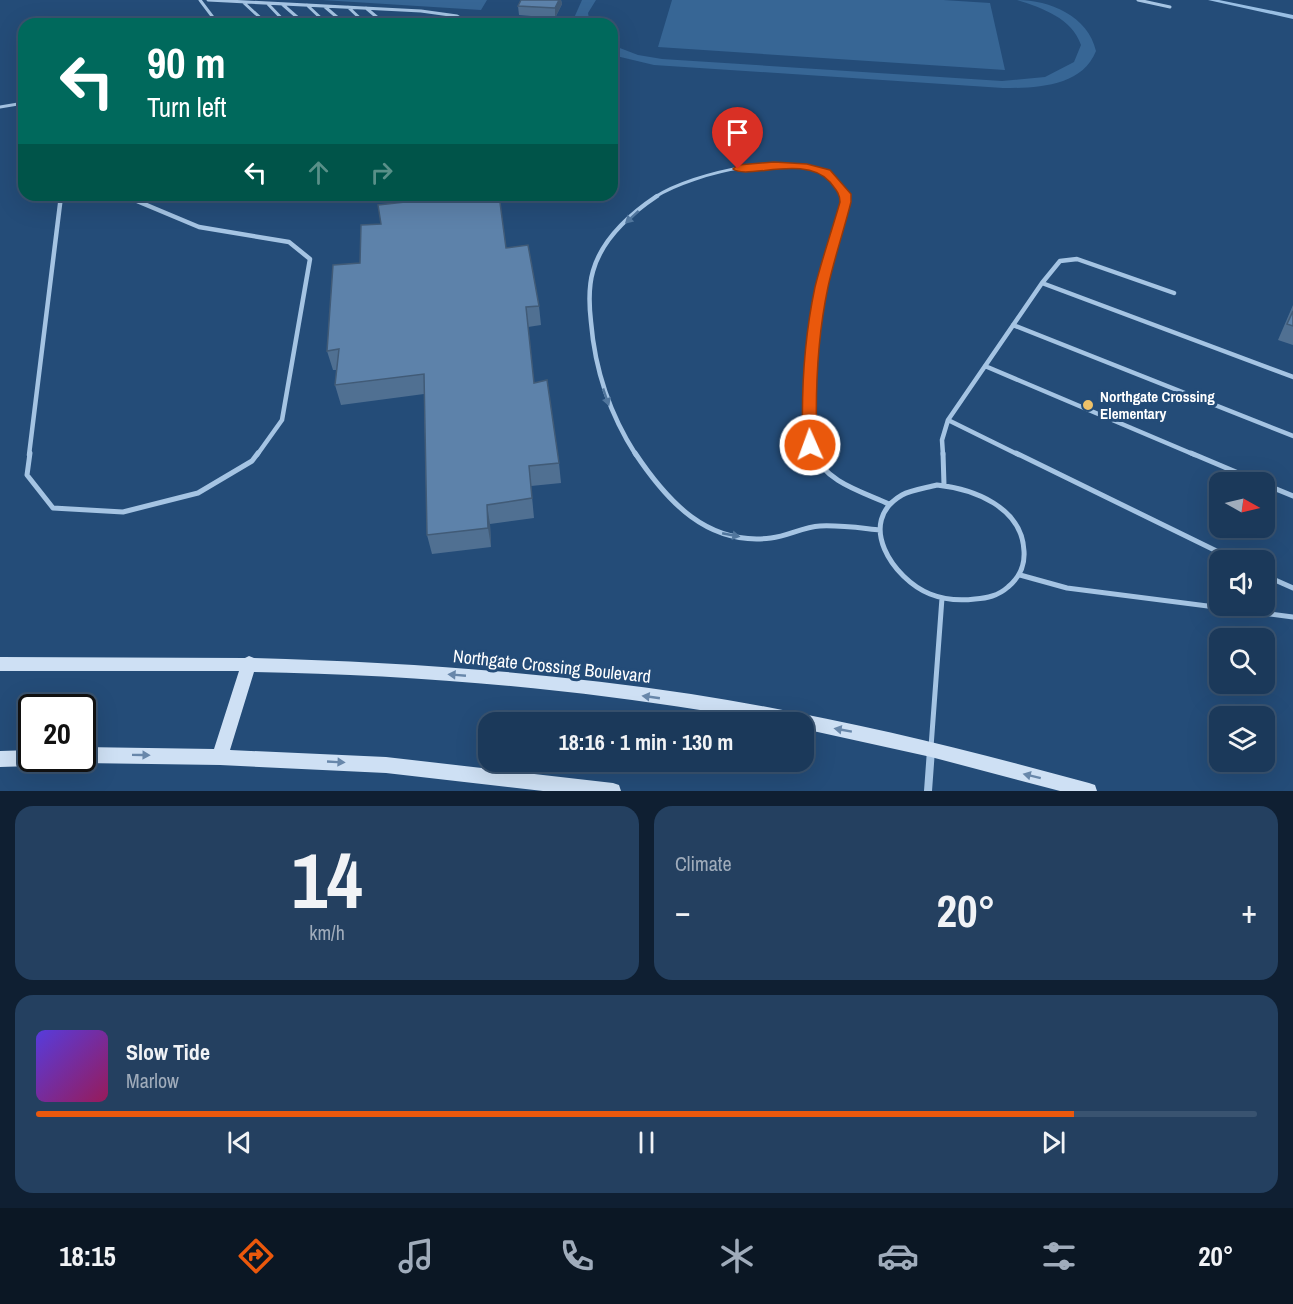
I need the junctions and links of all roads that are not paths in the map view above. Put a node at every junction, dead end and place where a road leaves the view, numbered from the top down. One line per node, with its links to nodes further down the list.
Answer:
1 (200, 0): 12 (lane)
2 (208, 0): 4 (lane)
3 (1138, 0): 10 (lane)
4 (243, 2): 5 (lane); 13 (lane)
5 (267, 3): 6 (lane); 14 (lane)
6 (282, 4): 7 (lane); 15 (lane)
7 (307, 5): 8 (lane); 16 (lane)
8 (324, 6): 9 (lane); 17 (lane)
9 (348, 7): 11 (lane); 18 (lane)
10 (1170, 7)
11 (366, 8): 19 (lane); 20 (lane)
12 (214, 18)
13 (260, 18)
14 (281, 18)
15 (298, 18)
16 (321, 18)
17 (338, 18)
18 (360, 18)
19 (378, 18)
20 (460, 18)
21 (18, 104): 22 (lane)
22 (0, 107)
23 (60, 201): 24 (lane)
24 (137, 201)
25 (1042, 283): 26 (lane); 27 (lane); 29 (lane)
26 (1174, 292)
27 (1013, 325): 28 (lane); 31 (lane)
28 (985, 366): 30 (lane); 32 (lane)
29 (1293, 377)
30 (948, 420): 33 (lane); 38 (lane)
31 (1293, 436)
32 (1235, 472)
33 (944, 485): 36 (lane); 39 (lane)
34 (1275, 489): 35 (lane)
35 (1293, 496)
36 (889, 504): 37 (lane); 37 (lane, one-way to 37)
37 (880, 530): 42 (lane)
38 (1214, 550)
39 (1020, 574): 42 (lane); 43 (lane)
40 (1275, 579): 41 (lane)
41 (1293, 588)
42 (942, 598): 46 (lane)
43 (1293, 617)
44 (249, 663): 45 (main road, Northgate Crossing Boulevard); 46 (main road, Northgate Crossing Boulevard, one-way to 44); 48 (main road)
45 (0, 664)
46 (931, 750): 52 (street); 53 (main road, Northgate Crossing Boulevard, one-way to 46)
47 (96, 755): 48 (main road, one-way to 48)
48 (220, 757): 51 (main road, one-way to 51)
49 (18, 758): 50 (main road)
50 (0, 759)
51 (613, 791)
52 (928, 791)
53 (1089, 791)

